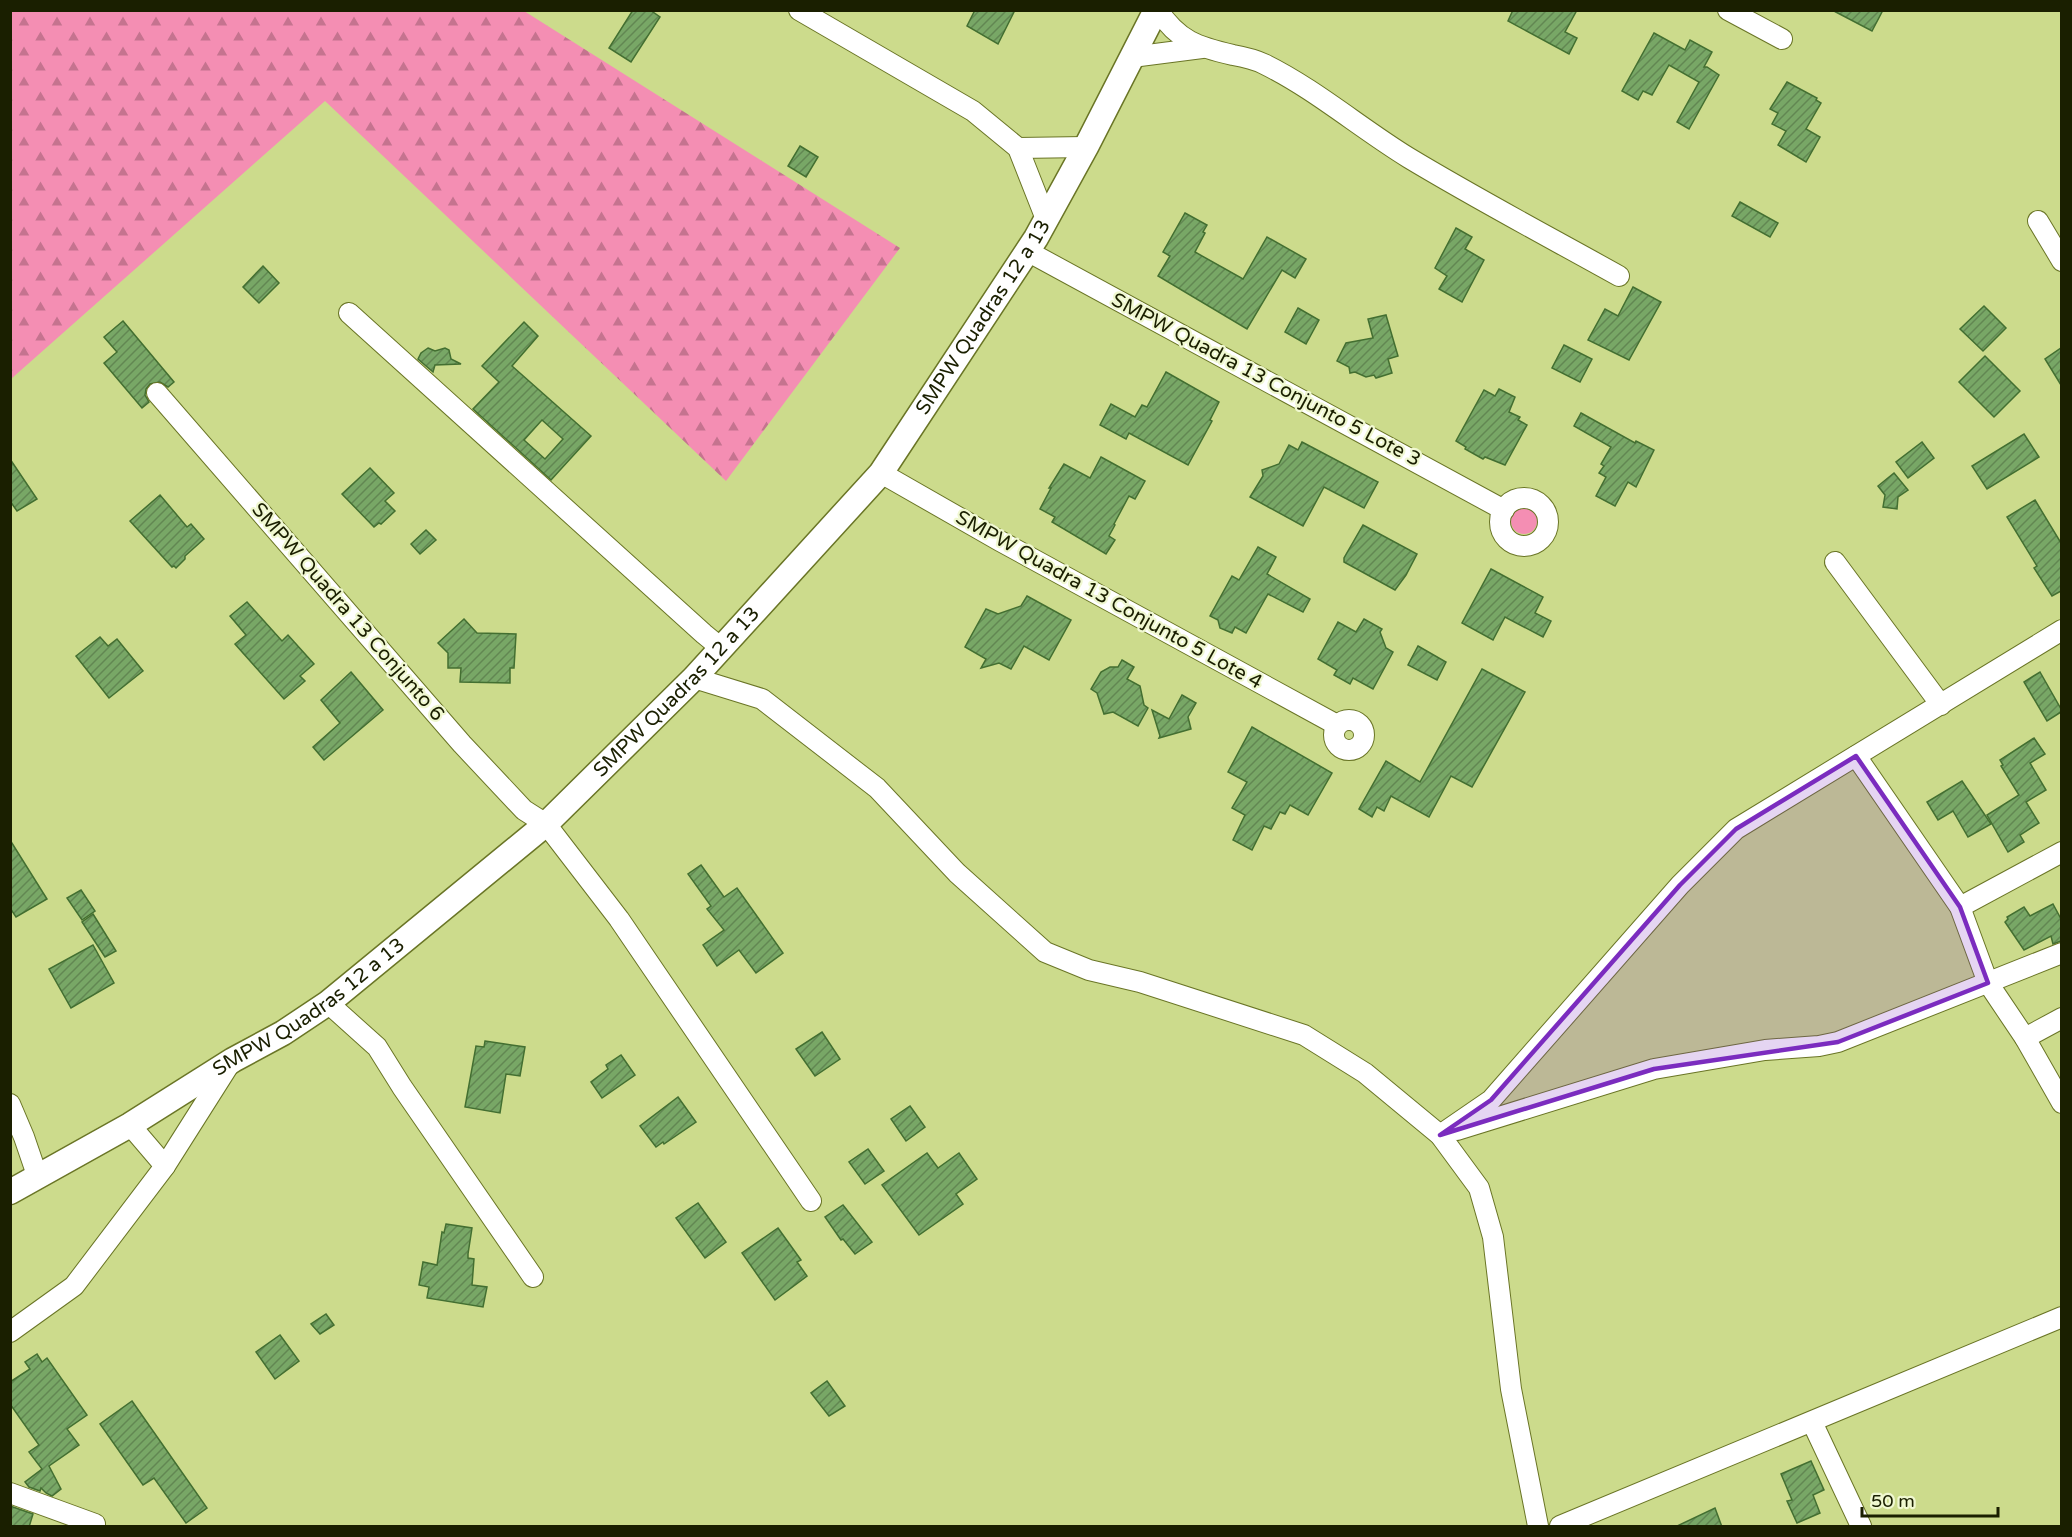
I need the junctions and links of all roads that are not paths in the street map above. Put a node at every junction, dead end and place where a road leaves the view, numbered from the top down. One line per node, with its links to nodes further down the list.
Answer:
1 (799, 10): 8 (street)
2 (1157, 10): 5 (street); 6 (street, SMPW Quadras 12 a 13)
3 (1728, 10): 4 (street)
4 (1782, 39)
5 (1202, 48): 6 (street); 13 (street)
6 (1132, 57): 7 (street, SMPW Quadras 12 a 13)
7 (1086, 147): 8 (street); 9 (street, SMPW Quadras 12 a 13)
8 (1018, 148): 9 (street)
9 (1046, 219): 11 (street, SMPW Quadras 12 a 13)
10 (2038, 221): 12 (street)
11 (1027, 251): 16 (street, SMPW Quadras 12 a 13); 17 (street, SMPW Quadra 13 Conjunto 5 Lote 3)
12 (2061, 261)
13 (1619, 276)
14 (349, 313): 20 (street)
15 (157, 393): 25 (street, SMPW Quadra 13 Conjunto 6)
16 (881, 473): 20 (street, SMPW Quadras 12 a 13); 23 (street, SMPW Quadra 13 Conjunto 5 Lote 4)
17 (1504, 510)
18 (1835, 562): 22 (street)
19 (2061, 630): 22 (street)
20 (721, 648): 21 (street, SMPW Quadras 12 a 13)
21 (694, 678): 25 (street, SMPW Quadras 12 a 13); 37 (street)
22 (1941, 705): 24 (street)
23 (1337, 725)
24 (1856, 756): 27 (street); 37 (street)
25 (546, 824): 30 (street, SMPW Quadras 12 a 13); 41 (street, SMPW Quadra 13 Conjunto 6)
26 (2061, 852): 27 (street)
27 (1960, 907): 29 (street)
28 (2061, 953): 29 (street)
29 (1988, 983): 32 (street); 37 (street)
30 (328, 1003): 33 (street, SMPW Quadras 12 a 13); 42 (street)
31 (2061, 1018): 32 (street)
32 (2025, 1038): 34 (street)
33 (233, 1060): 36 (street, SMPW Quadras 12 a 13); 38 (street)
34 (2061, 1103)
35 (10, 1104): 39 (street)
36 (130, 1125): 38 (street); 39 (street, SMPW Quadras 12 a 13)
37 (1440, 1135): 49 (street)
38 (165, 1166): 44 (street)
39 (38, 1178): 40 (street, SMPW Quadras 12 a 13)
40 (10, 1192)
41 (811, 1201)
42 (533, 1277)
43 (2061, 1317): 45 (street)
44 (10, 1332)
45 (1812, 1422): 47 (street); 51 (street)
46 (10, 1493): 48 (street)
47 (1593, 1521): 50 (street)
48 (95, 1524)
49 (1538, 1527)
50 (1560, 1527)
51 (1861, 1527)

